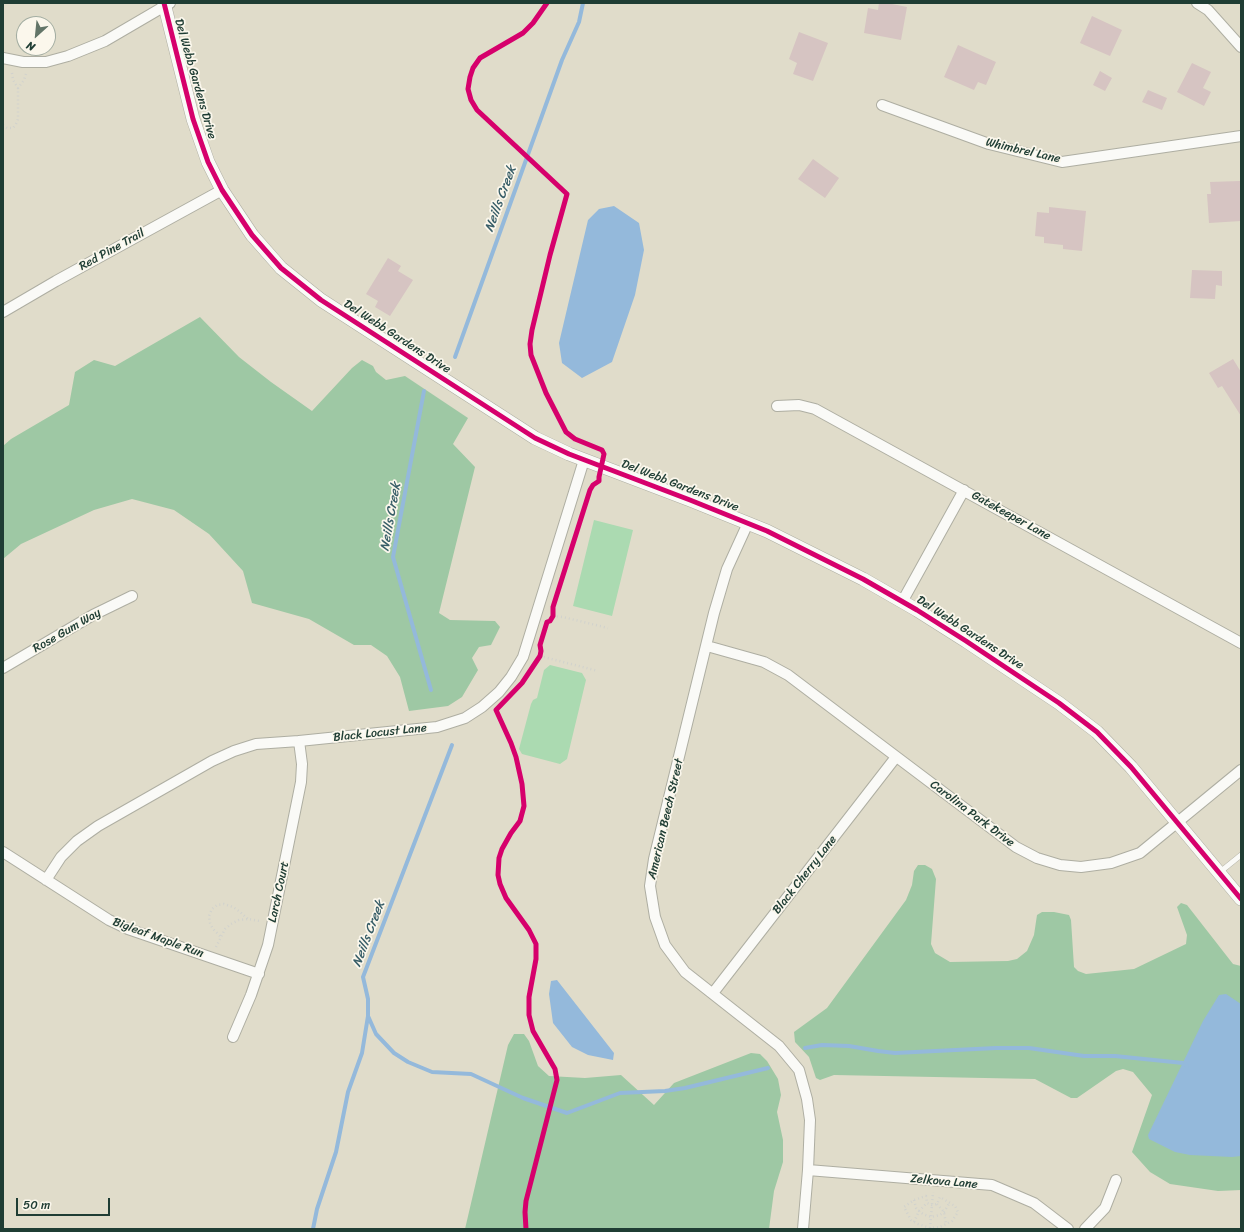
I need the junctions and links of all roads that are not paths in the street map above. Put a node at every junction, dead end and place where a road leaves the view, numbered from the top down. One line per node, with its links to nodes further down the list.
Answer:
1 (1197, 3): 3 (street)
2 (166, 4): 4 (street); 7 (street, Del Webb Gardens Drive)
3 (1241, 47)
4 (3, 58)
5 (882, 105): 6 (street, Whimbrel Lane)
6 (1241, 136)
7 (222, 190): 8 (street, Red Pine Trail); 10 (street, Del Webb Gardens Drive)
8 (3, 312)
9 (777, 406): 11 (street, Gatekeeper Lane)
10 (584, 460): 12 (street, Del Webb Gardens Drive); 18 (street, Black Locust Lane)
11 (964, 490): 14 (street); 15 (street, Gatekeeper Lane)
12 (748, 523): 14 (street, Del Webb Gardens Drive); 16 (street, American Beech Street)
13 (132, 596): 17 (street, Rose Gum Way)
14 (902, 602): 21 (street, Del Webb Gardens Drive)
15 (1241, 643)
16 (707, 646): 19 (street, Carolina Park Drive); 28 (street, American Beech Street)
17 (3, 668)
18 (299, 742): 25 (street, Black Locust Lane); 27 (street, Larch Court)
19 (896, 757): 21 (street, Carolina Park Drive); 28 (street, Black Cherry Lane)
20 (1241, 770): 21 (street, Carolina Park Drive)
21 (1178, 822): 24 (street, Del Webb Gardens Drive)
22 (3, 852): 25 (street, Bigleaf Maple Run)
23 (1241, 855): 24 (lane)
24 (1219, 873): 26 (street, Del Webb Gardens Drive)
25 (46, 880): 27 (street, Bigleaf Maple Run)
26 (1241, 899)
27 (259, 974): 29 (street, Larch Court)
28 (713, 993): 30 (street, American Beech Street)
29 (232, 1037)
30 (808, 1170): 32 (street, American Beech Street); 33 (street, Zelkova Lane)
31 (1116, 1180): 34 (street)
32 (803, 1229)
33 (1068, 1229)
34 (1085, 1229)

